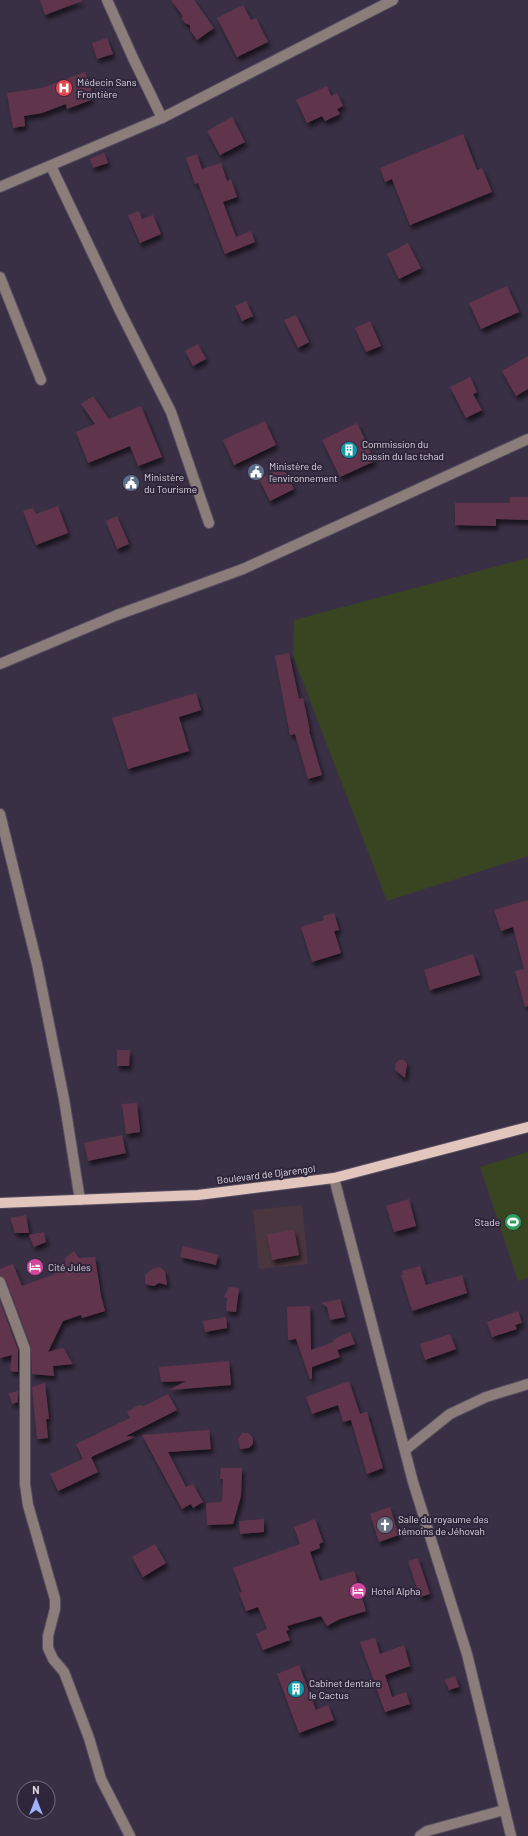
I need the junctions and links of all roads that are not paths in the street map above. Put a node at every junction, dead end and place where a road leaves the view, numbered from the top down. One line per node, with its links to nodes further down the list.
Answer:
1 (107, 0): 3 (street)
2 (393, 0): 3 (street)
3 (162, 118): 4 (street)
4 (51, 166): 5 (street); 9 (street)
5 (0, 187)
6 (0, 277): 7 (street)
7 (41, 380)
8 (528, 440): 10 (street)
9 (209, 523)
10 (0, 664)
11 (0, 814): 14 (street)
12 (528, 1127): 13 (main road, Boulevard de Djarengol)
13 (334, 1178): 14 (main road, Boulevard de Djarengol); 18 (street)
14 (80, 1200): 15 (main road, Boulevard de Djarengol)
15 (0, 1203)
16 (0, 1282): 20 (street)
17 (528, 1384): 18 (street)
18 (405, 1450): 19 (street)
19 (504, 1810): 21 (street); 22 (street)
20 (130, 1836)
21 (420, 1836)
22 (511, 1836)

